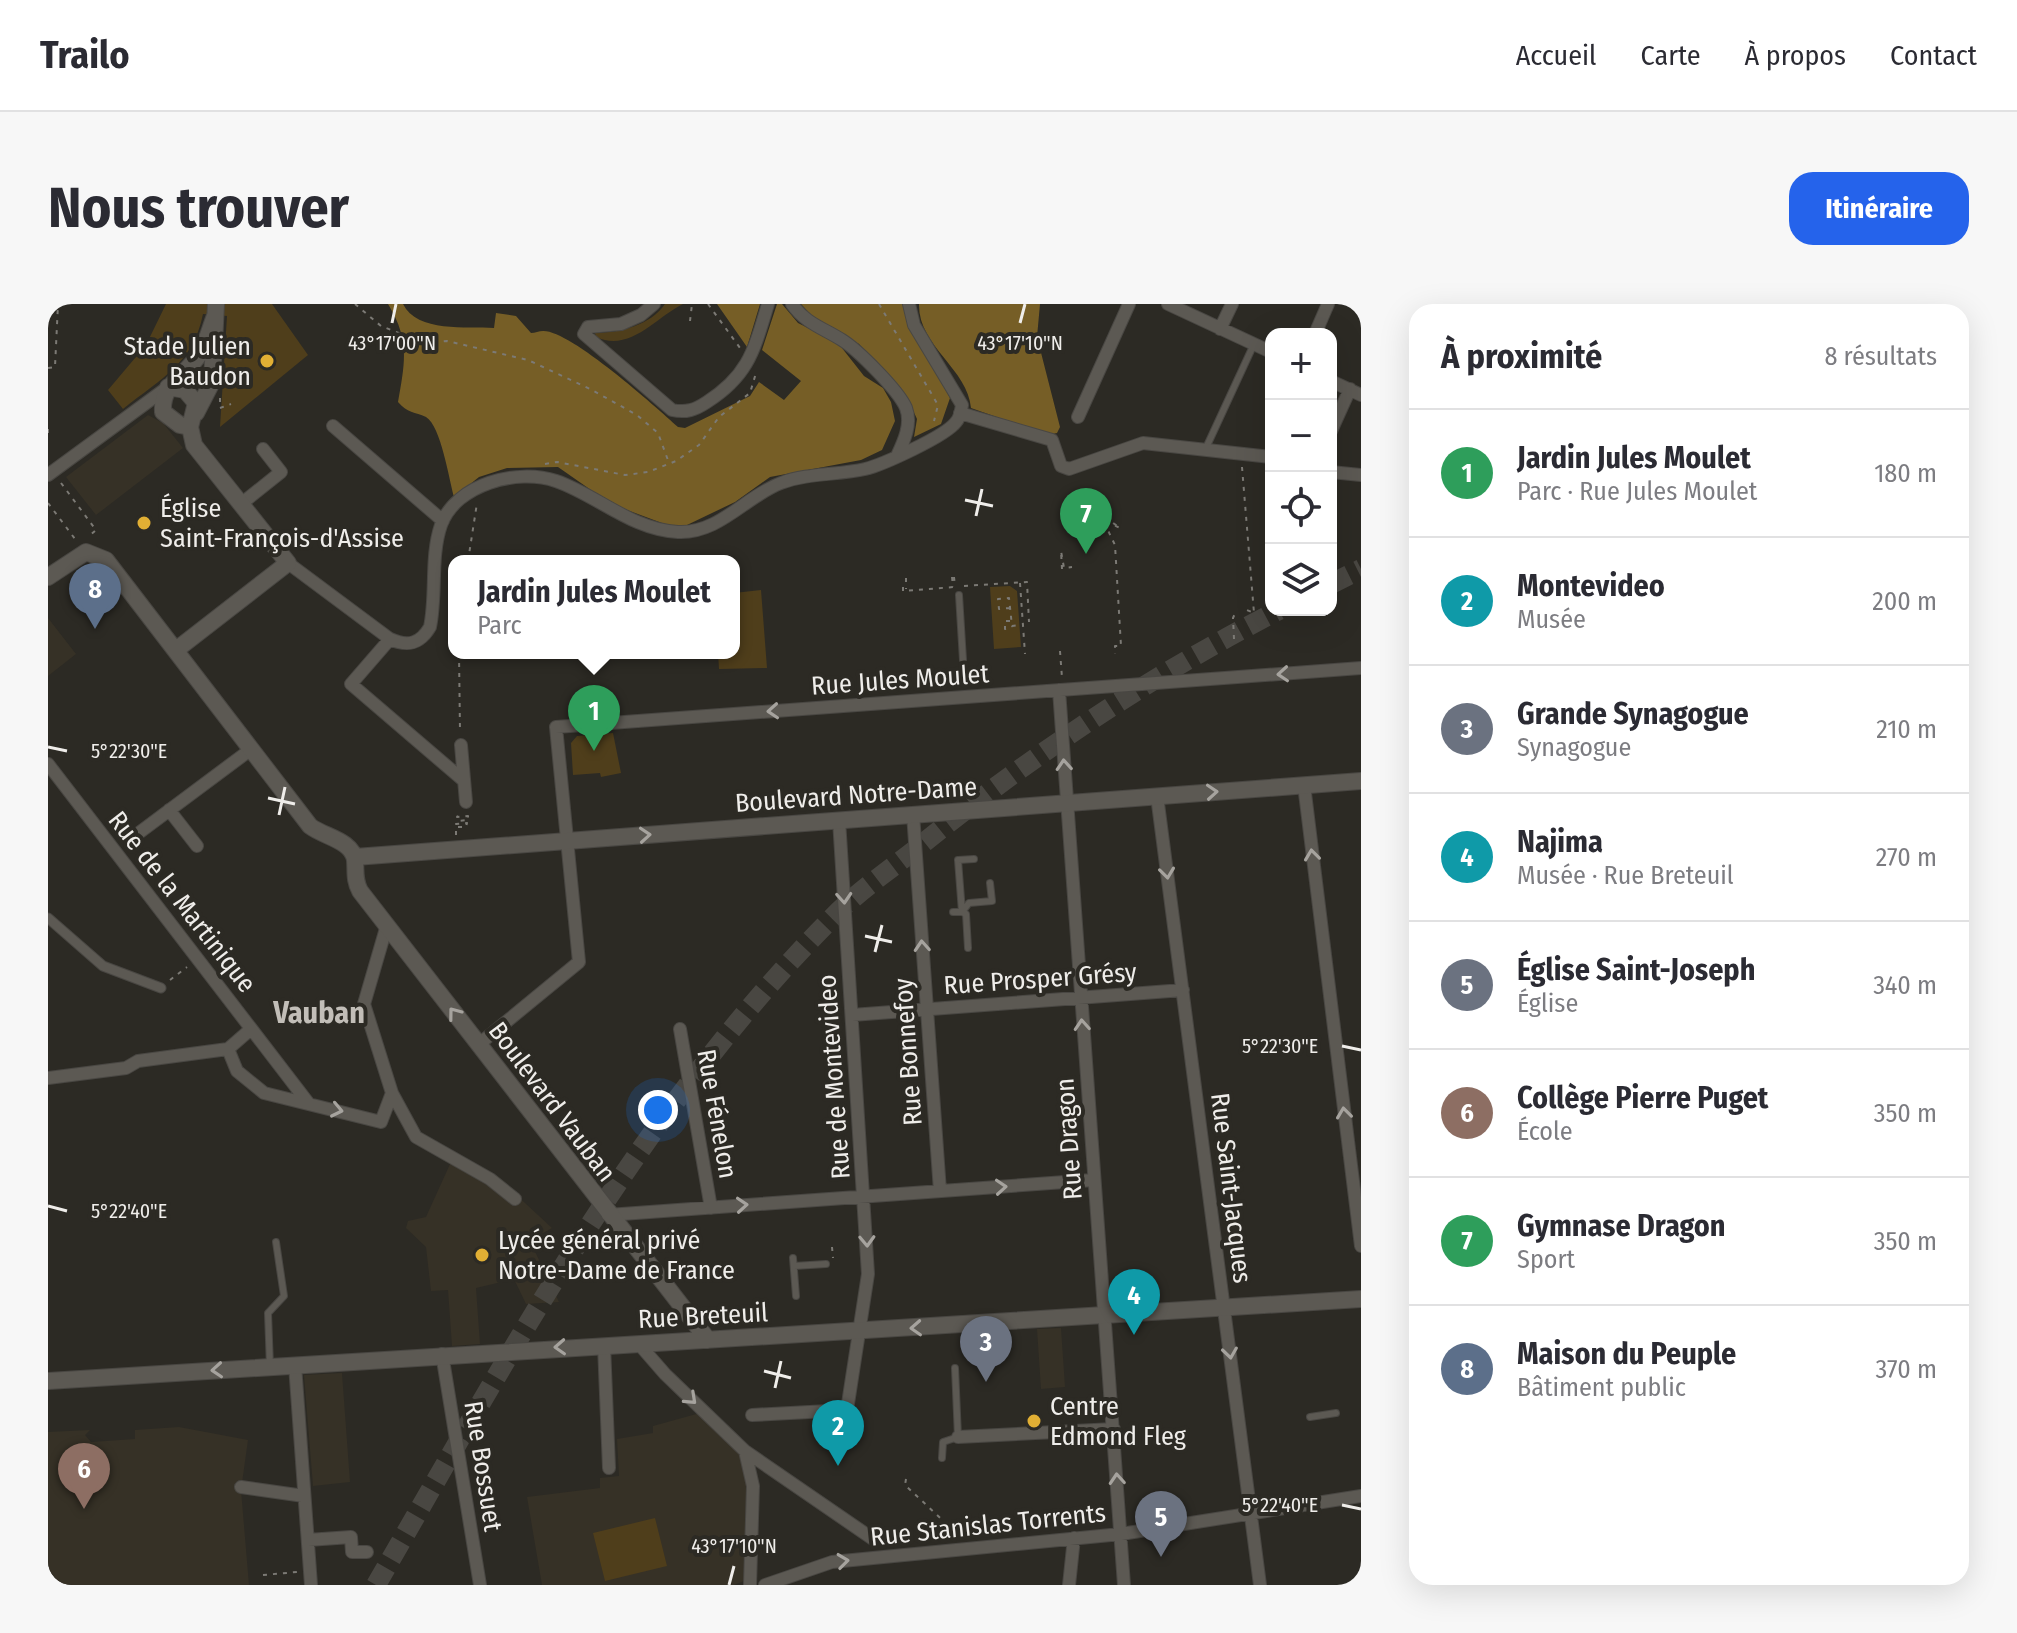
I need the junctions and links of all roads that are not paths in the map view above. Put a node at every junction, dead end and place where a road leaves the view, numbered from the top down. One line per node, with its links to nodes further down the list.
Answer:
1 (654, 304): 2 (street)
2 (768, 304)
3 (792, 304): 25 (street)
4 (909, 304): 18 (street)
5 (1129, 304): 19 (street)
6 (1168, 304): 11 (street)
7 (1232, 304): 11 (street)
8 (1328, 304): 10 (street)
9 (215, 310): 14 (street); 20 (street)
10 (1318, 328)
11 (1220, 329): 12 (street)
12 (1254, 344): 13 (street); 24 (lane)
13 (1265, 349)
14 (168, 387): 16 (street); 17 (street); 20 (street)
15 (1355, 392): 21 (street)
16 (140, 408): 17 (street); 28 (street)
17 (163, 412): 20 (street)
18 (960, 413): 24 (street); 25 (street)
19 (1078, 417)
20 (193, 421): 30 (street)
21 (1337, 421)
22 (333, 426): 31 (street)
23 (263, 449): 30 (street)
24 (1205, 450): 26 (street)
25 (897, 456): 31 (street)
26 (1265, 456)
27 (1337, 473): 29 (street)
28 (48, 475)
29 (1361, 475)
30 (241, 504): 32 (street)
31 (443, 521): 35 (street)
32 (288, 563): 35 (street); 36 (street)
33 (48, 577): 36 (street)
34 (959, 595): 37 (lane)
35 (390, 639): 43 (street)
36 (176, 650): 41 (street)
37 (963, 660)
38 (1361, 668): 39 (street, Rue Jules Moulet, one-way to 39)
39 (1059, 690): 48 (street, Rue Dragon, one-way to 39); 53 (street, Rue Jules Moulet, one-way to 53)
40 (461, 745): 43 (street)
41 (250, 750): 49 (street); 55 (street)
42 (48, 764): 68 (street, Rue de la Martinique)
43 (463, 780): 47 (street)
44 (1361, 781): 45 (street, Boulevard Notre-Dame)
45 (1304, 785): 46 (street, Boulevard Notre-Dame, one-way to 45); 82 (street, one-way to 45)
46 (1157, 796): 48 (street, Boulevard Notre-Dame); 64 (street, Rue Saint-Jacques, one-way to 64)
47 (466, 802)
48 (1067, 803): 50 (street, Boulevard Notre-Dame); 65 (street, Rue Dragon)
49 (169, 810): 52 (street); 54 (street)
50 (913, 814): 51 (street, Boulevard Notre-Dame); 66 (street, Rue Bonnefoy, one-way to 50)
51 (839, 820): 53 (street, Boulevard Notre-Dame, one-way to 51); 67 (street, Rue de Montevideo, one-way to 67)
52 (132, 838)
53 (568, 841): 55 (street, Boulevard Notre-Dame); 70 (street)
54 (197, 846)
55 (355, 857): 61 (street, Boulevard Vauban)
56 (974, 859): 59 (lane)
57 (990, 883): 59 (lane)
58 (953, 912): 59 (lane)
59 (962, 912): 62 (lane)
60 (48, 918): 63 (street)
61 (387, 925): 70 (street, Boulevard Vauban, one-way to 61); 73 (street)
62 (968, 948)
63 (161, 988)
64 (1183, 990): 65 (street, Rue Prosper Grésy); 88 (street, Rue Saint-Jacques)
65 (1080, 998): 66 (street, Rue Prosper Grésy); 75 (street, Rue Dragon, one-way to 65)
66 (927, 1009): 67 (street, Rue Prosper Grésy); 76 (street, Rue Bonnefoy)
67 (852, 1015): 77 (street, Rue de Montevideo)
68 (251, 1029): 71 (street); 74 (street, Rue de la Martinique)
69 (680, 1029): 79 (street, Rue Fénelon)
70 (478, 1045): 80 (street, Boulevard Vauban)
71 (228, 1049): 72 (street); 74 (street)
72 (48, 1078)
73 (392, 1093): 74 (street, one-way to 73); 78 (street)
74 (309, 1104)
75 (1093, 1180): 76 (street, one-way to 75); 89 (street, Rue Dragon)
76 (940, 1191): 77 (street)
77 (865, 1196): 79 (street, one-way to 77); 90 (street, Rue de Montevideo, one-way to 90)
78 (515, 1199)
79 (711, 1208): 80 (street)
80 (608, 1215): 91 (street, Boulevard Vauban)
81 (276, 1242): 96 (lane)
82 (1361, 1246)
83 (793, 1258): 85 (lane)
84 (826, 1264): 85 (lane)
85 (794, 1266): 86 (lane)
86 (796, 1296)
87 (1361, 1299): 88 (street, Rue Breteuil)
88 (1224, 1308): 89 (street, Rue Breteuil); 110 (street, Rue Saint-Jacques, one-way to 110)
89 (1106, 1317): 90 (street, Rue Breteuil, one-way to 90); 102 (street, Rue Dragon)
90 (860, 1331): 91 (street, Rue Breteuil); 100 (street, Rue de Montevideo)
91 (708, 1340): 92 (street, Rue Breteuil)
92 (638, 1343): 93 (street, Rue Breteuil); 104 (street, one-way to 104)
93 (604, 1345): 94 (street, Rue Breteuil, one-way to 94); 106 (street)
94 (442, 1354): 95 (street, Rue Breteuil); 117 (street, Rue Bossuet)
95 (295, 1365): 96 (street, Rue Breteuil); 108 (street)
96 (270, 1367): 98 (street, Rue Breteuil, one-way to 98)
97 (955, 1368): 103 (lane)
98 (48, 1381)
99 (1336, 1413): 101 (lane)
100 (752, 1415)
101 (1310, 1417)
102 (1114, 1429): 103 (street); 111 (street, Rue Dragon, one-way to 102)
103 (958, 1437): 105 (lane)
104 (745, 1451): 114 (street); 118 (street)
105 (942, 1458)
106 (609, 1468)
107 (241, 1487): 108 (street)
108 (304, 1496): 113 (street)
109 (1361, 1496): 110 (street, Rue Stanislas Torrents)
110 (1251, 1511): 111 (street, Rue Stanislas Torrents); 122 (street, Rue Saint-Jacques)
111 (1121, 1534): 112 (street, Rue Stanislas Torrents); 121 (street, Rue Dragon)
112 (1074, 1538): 119 (street, Rue Stanislas Torrents, one-way to 112); 120 (street)
113 (308, 1540): 115 (street); 116 (street)
114 (878, 1540)
115 (367, 1552)
116 (311, 1585)
117 (480, 1585)
118 (750, 1585)
119 (765, 1585)
120 (1069, 1585)
121 (1124, 1585)
122 (1260, 1585)

